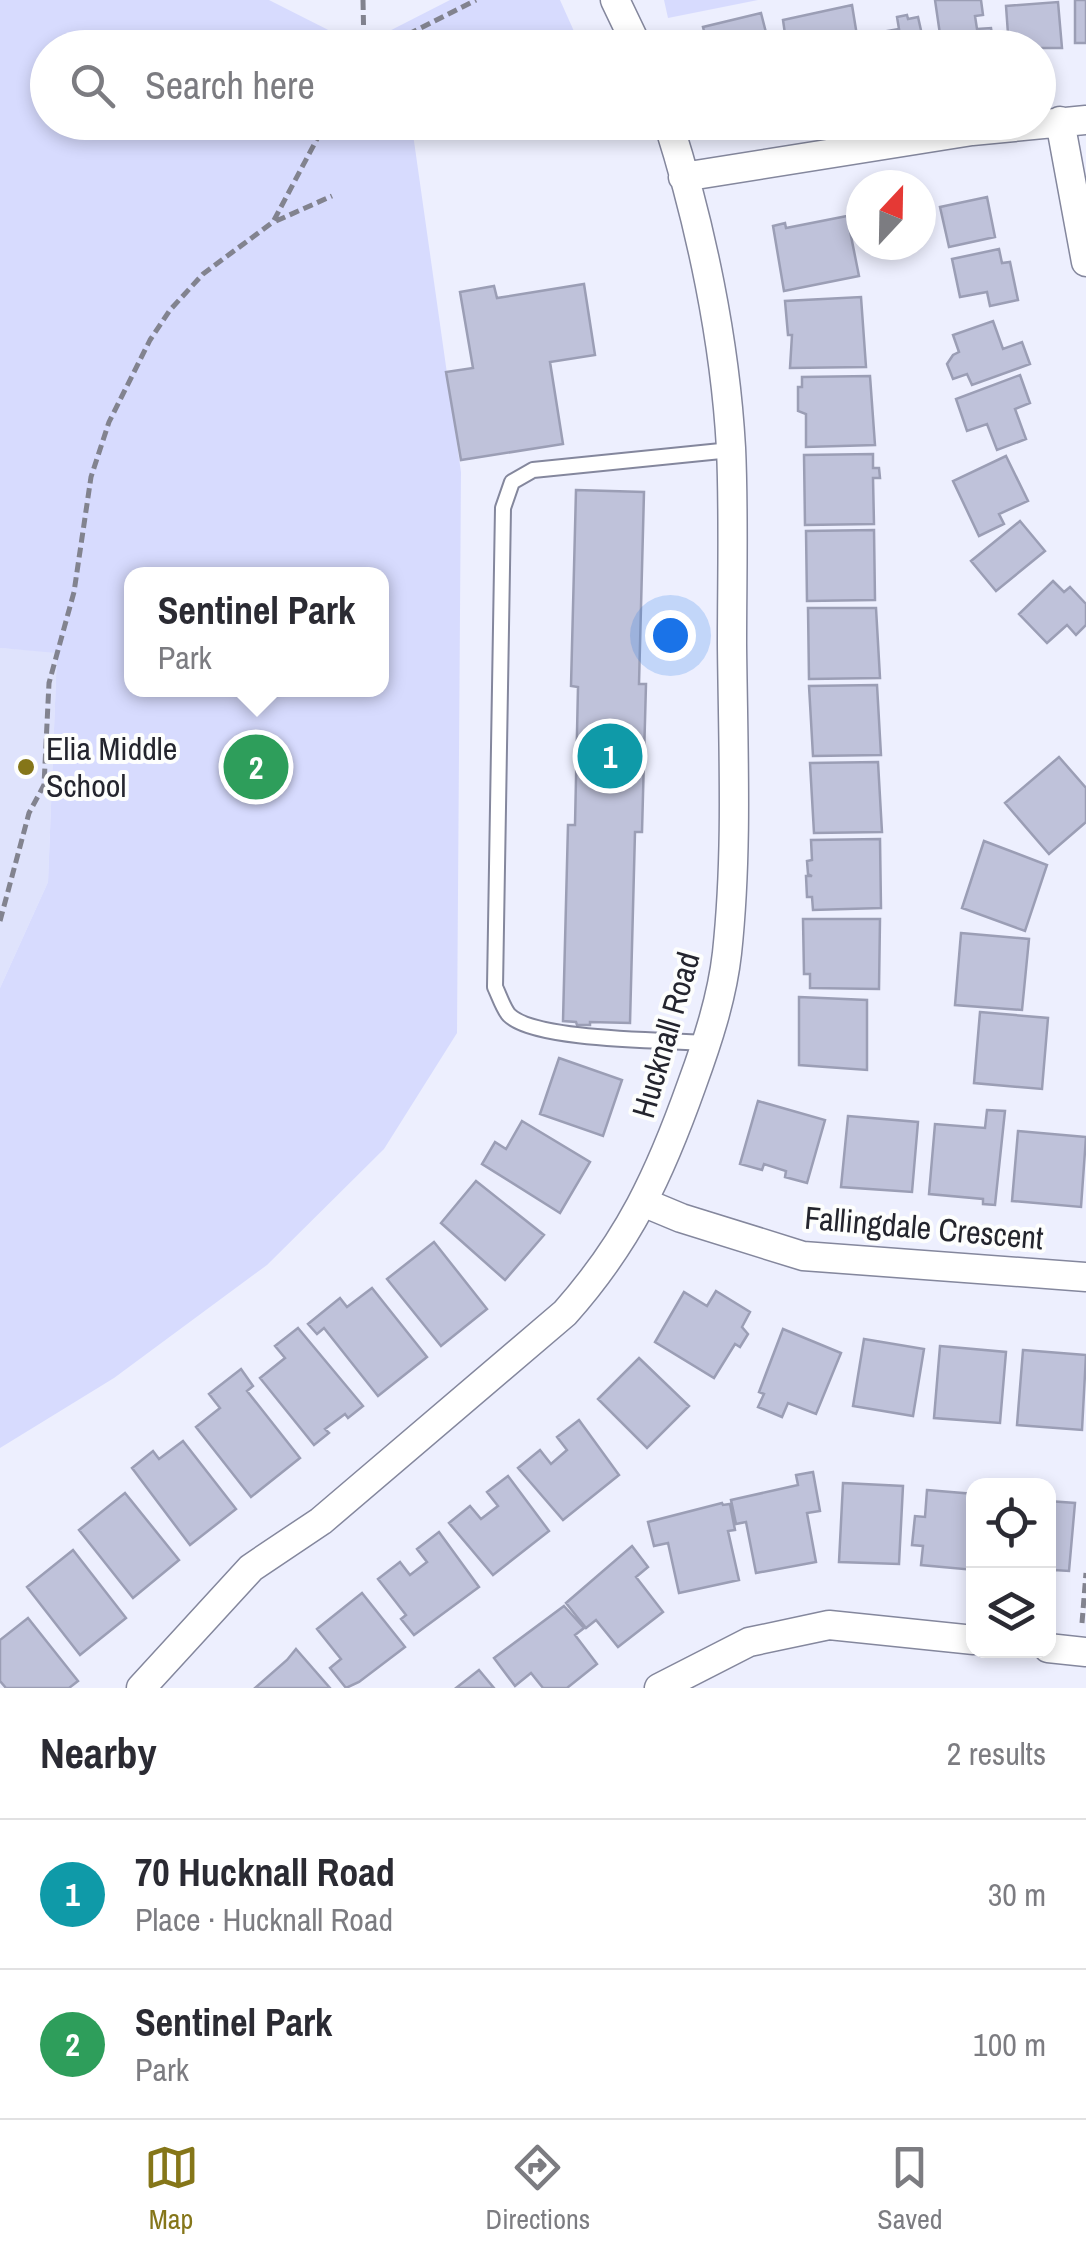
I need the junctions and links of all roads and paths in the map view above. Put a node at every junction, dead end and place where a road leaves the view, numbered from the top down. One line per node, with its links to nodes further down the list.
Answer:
1 (363, 0): 4 (path)
2 (476, 0): 5 (path)
3 (615, 0): 6 (street)
4 (364, 30)
5 (416, 30)
6 (629, 30)
7 (1073, 121): 14 (street)
8 (316, 140): 13 (path)
9 (673, 140): 11 (street, Hucknall Road)
10 (914, 140): 11 (street)
11 (683, 176): 15 (street, Hucknall Road)
12 (332, 196): 13 (path)
13 (273, 222): 16 (path)
14 (1086, 262)
15 (731, 450): 17 (street, Hucknall Road); 17 (lane)
16 (0, 921)
17 (708, 1042): 18 (street, Hucknall Road)
18 (645, 1203): 19 (street, Fallingdale Crescent); 24 (street, Hucknall Road)
19 (1086, 1276)
20 (1086, 1573): 23 (path)
21 (966, 1639): 25 (street)
22 (1056, 1649): 23 (street)
23 (1083, 1651)
24 (141, 1688)
25 (659, 1688)

